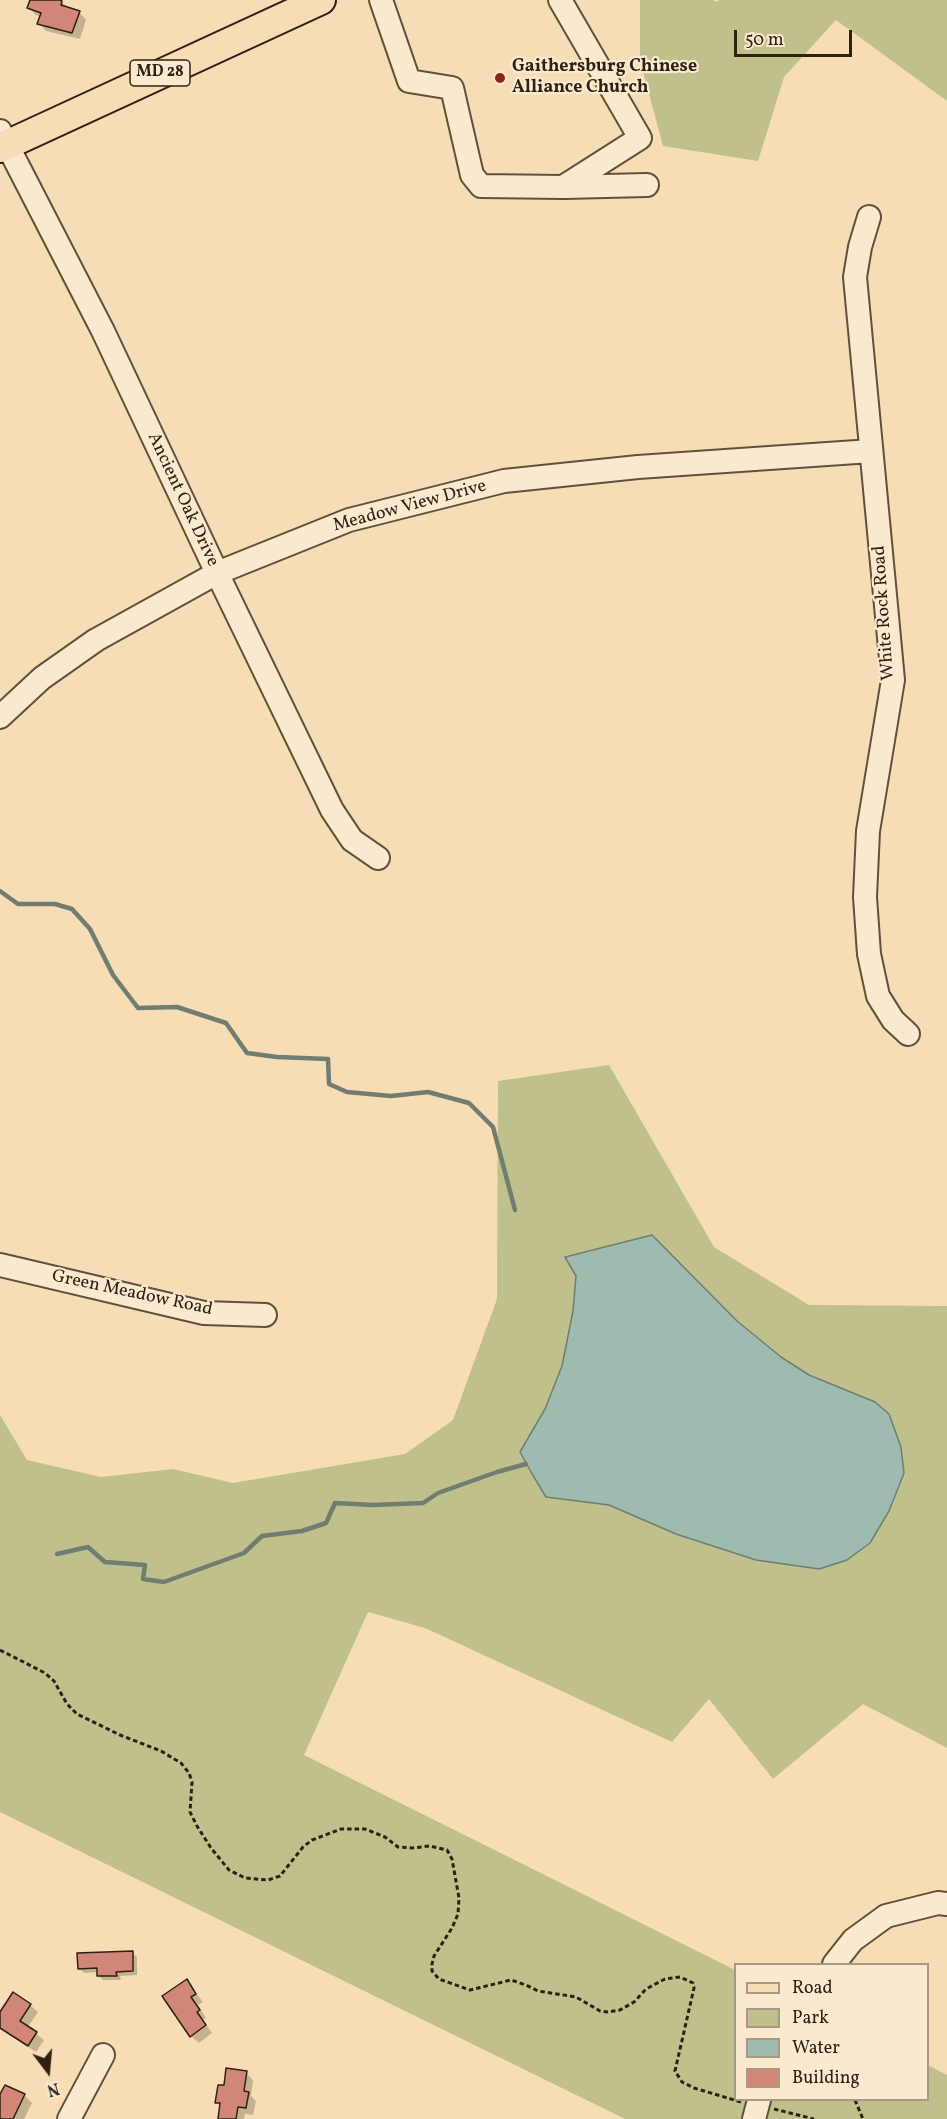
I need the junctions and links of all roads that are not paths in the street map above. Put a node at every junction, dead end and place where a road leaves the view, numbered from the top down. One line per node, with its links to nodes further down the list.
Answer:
1 (321, 0): 4 (main road, MD 28)
2 (381, 0): 7 (street)
3 (560, 0): 7 (street)
4 (284, 8): 5 (main road, MD 28)
5 (2, 141): 10 (street, Ancient Oak Drive)
6 (647, 185): 7 (street)
7 (563, 187)
8 (869, 217): 9 (street, White Rock Road)
9 (871, 452): 10 (street, Meadow View Drive); 13 (street, White Rock Road)
10 (217, 573): 11 (street, Meadow View Drive); 12 (street, Ancient Oak Drive)
11 (0, 717)
12 (378, 858)
13 (908, 1034)
14 (0, 1265): 15 (street, Green Meadow Road)
15 (265, 1315)
16 (947, 1904): 17 (street)
17 (835, 1963)
18 (103, 2055): 19 (street)
19 (69, 2119)

